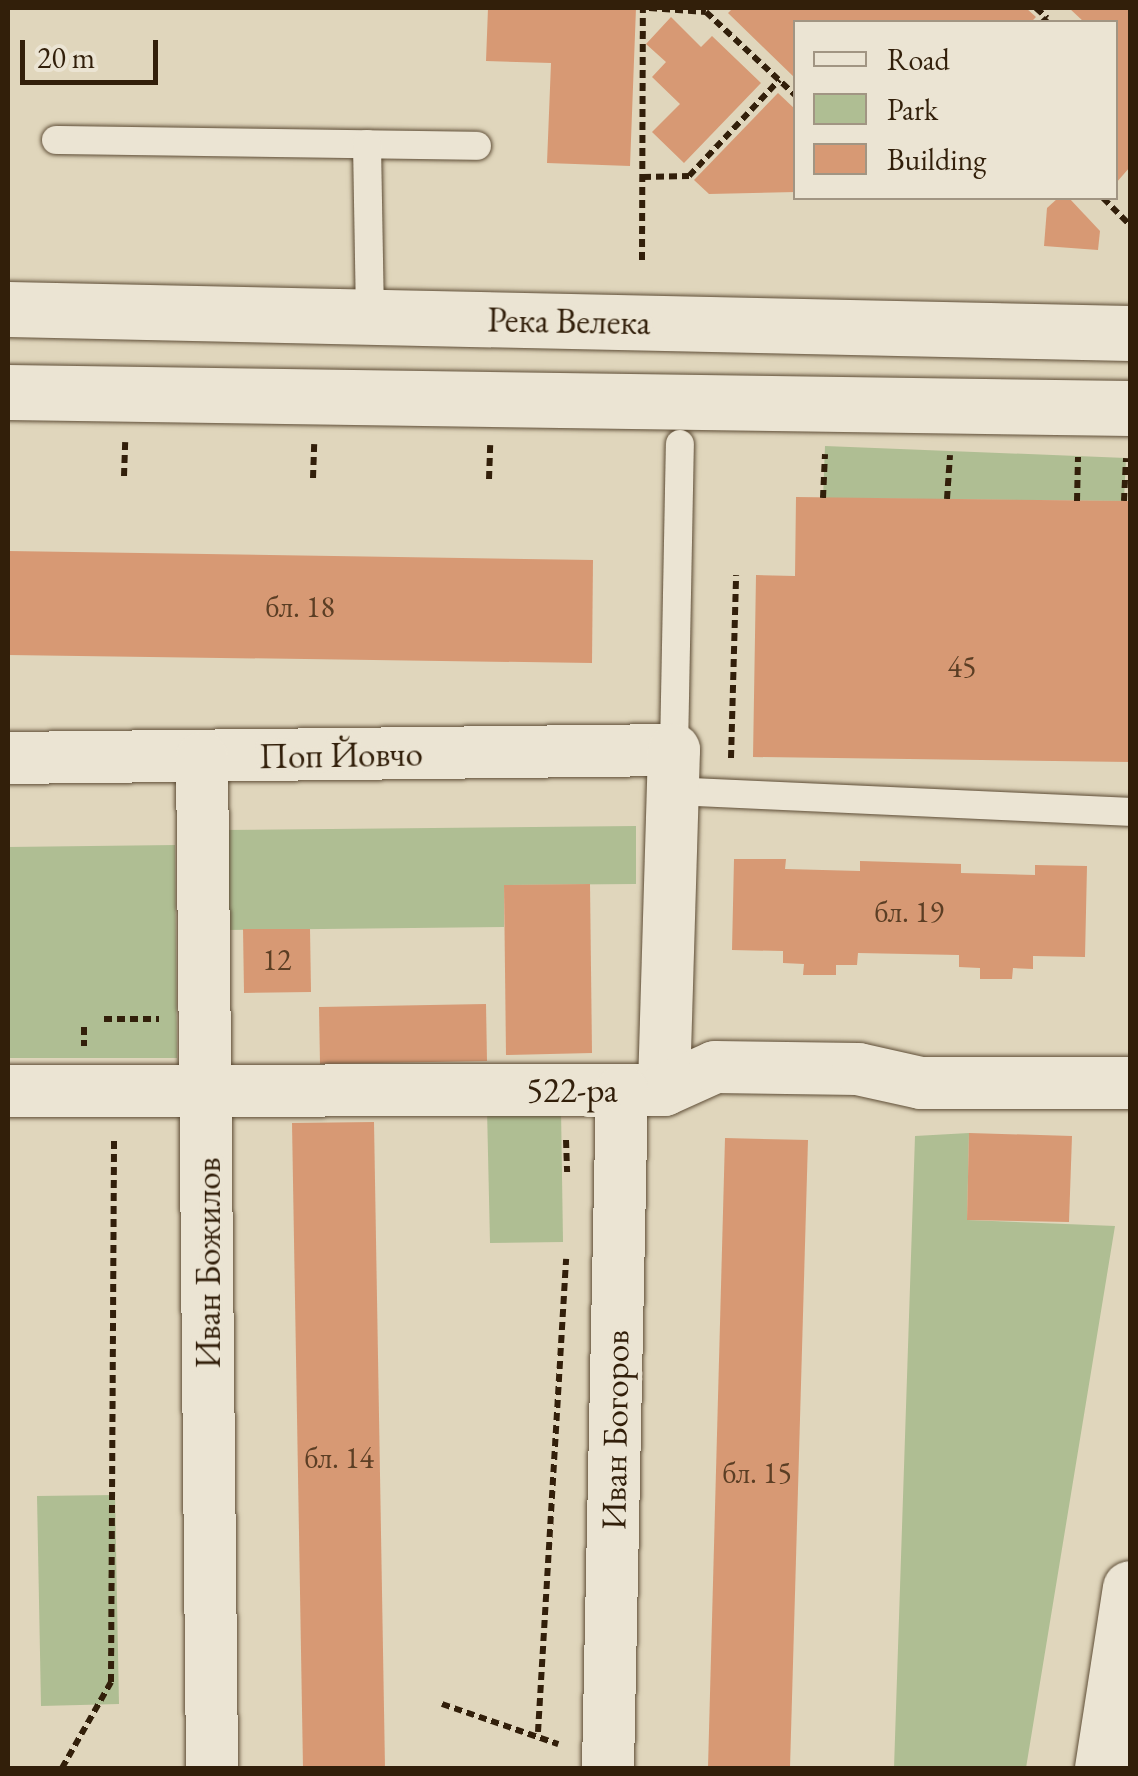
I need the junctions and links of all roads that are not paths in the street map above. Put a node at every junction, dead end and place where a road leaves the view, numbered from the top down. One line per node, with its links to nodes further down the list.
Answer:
1 (56, 140): 2 (lane)
2 (367, 144): 3 (lane); 5 (lane)
3 (478, 146)
4 (8, 308): 5 (street, Река Велека)
5 (370, 318): 6 (street, Река Велека)
6 (1130, 332)
7 (8, 392): 8 (street)
8 (1128, 433)
9 (680, 444): 12 (lane)
10 (8, 758): 11 (street, Поп Йовчо)
11 (202, 758): 12 (street, Поп Йовчо); 17 (street, Иван Божилов)
12 (673, 770): 13 (lane, Поп Йовчо); 15 (street, Иван Богоров)
13 (1130, 812)
14 (1130, 1083): 15 (street, 522-ра)
15 (643, 1090): 17 (street, 522-ра); 19 (street, Иван Богоров)
16 (8, 1091): 17 (street, 522-ра)
17 (207, 1091): 20 (street, Иван Божилов)
18 (1130, 1588): 21 (street)
19 (588, 1759)
20 (212, 1768)
21 (1102, 1768)

